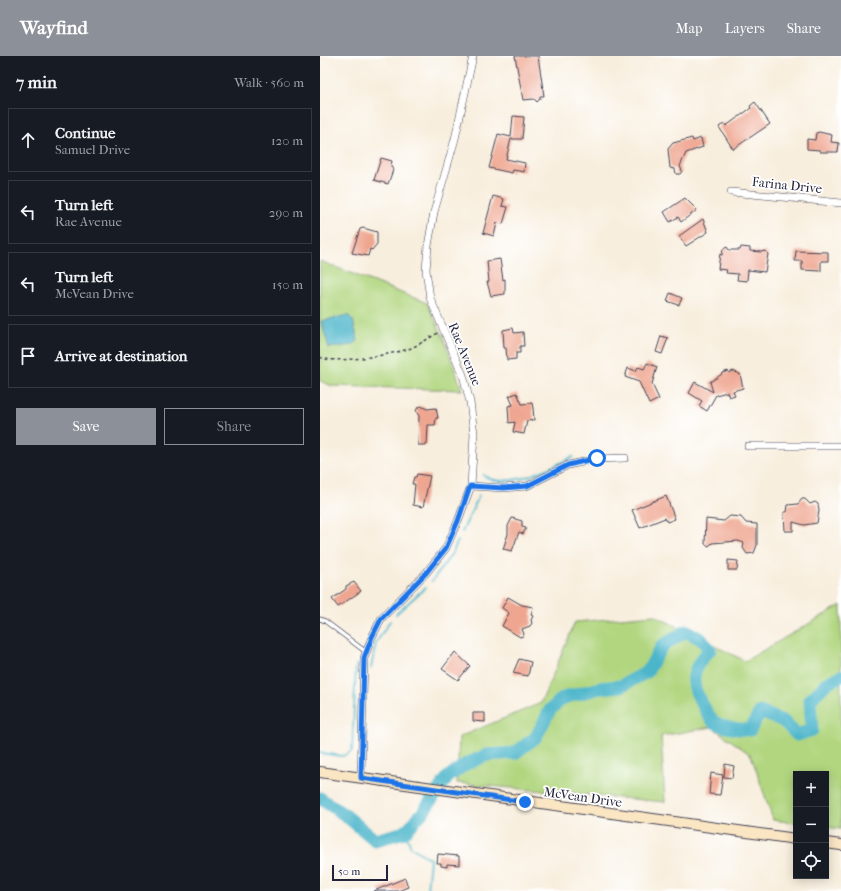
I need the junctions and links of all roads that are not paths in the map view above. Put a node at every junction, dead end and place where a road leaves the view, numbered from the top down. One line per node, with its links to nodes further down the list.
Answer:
1 (473, 56): 7 (street, Rae Avenue)
2 (731, 192): 3 (street, Farina Drive)
3 (841, 203)
4 (748, 446): 5 (street)
5 (841, 446)
6 (625, 458): 7 (street)
7 (470, 486): 9 (street, Rae Avenue)
8 (320, 619): 9 (lane)
9 (367, 653): 11 (street, Rae Avenue)
10 (320, 772): 11 (main road, McVean Drive)
11 (361, 778): 12 (main road, McVean Drive)
12 (793, 839)
13 (829, 843): 14 (main road)
14 (841, 845)

